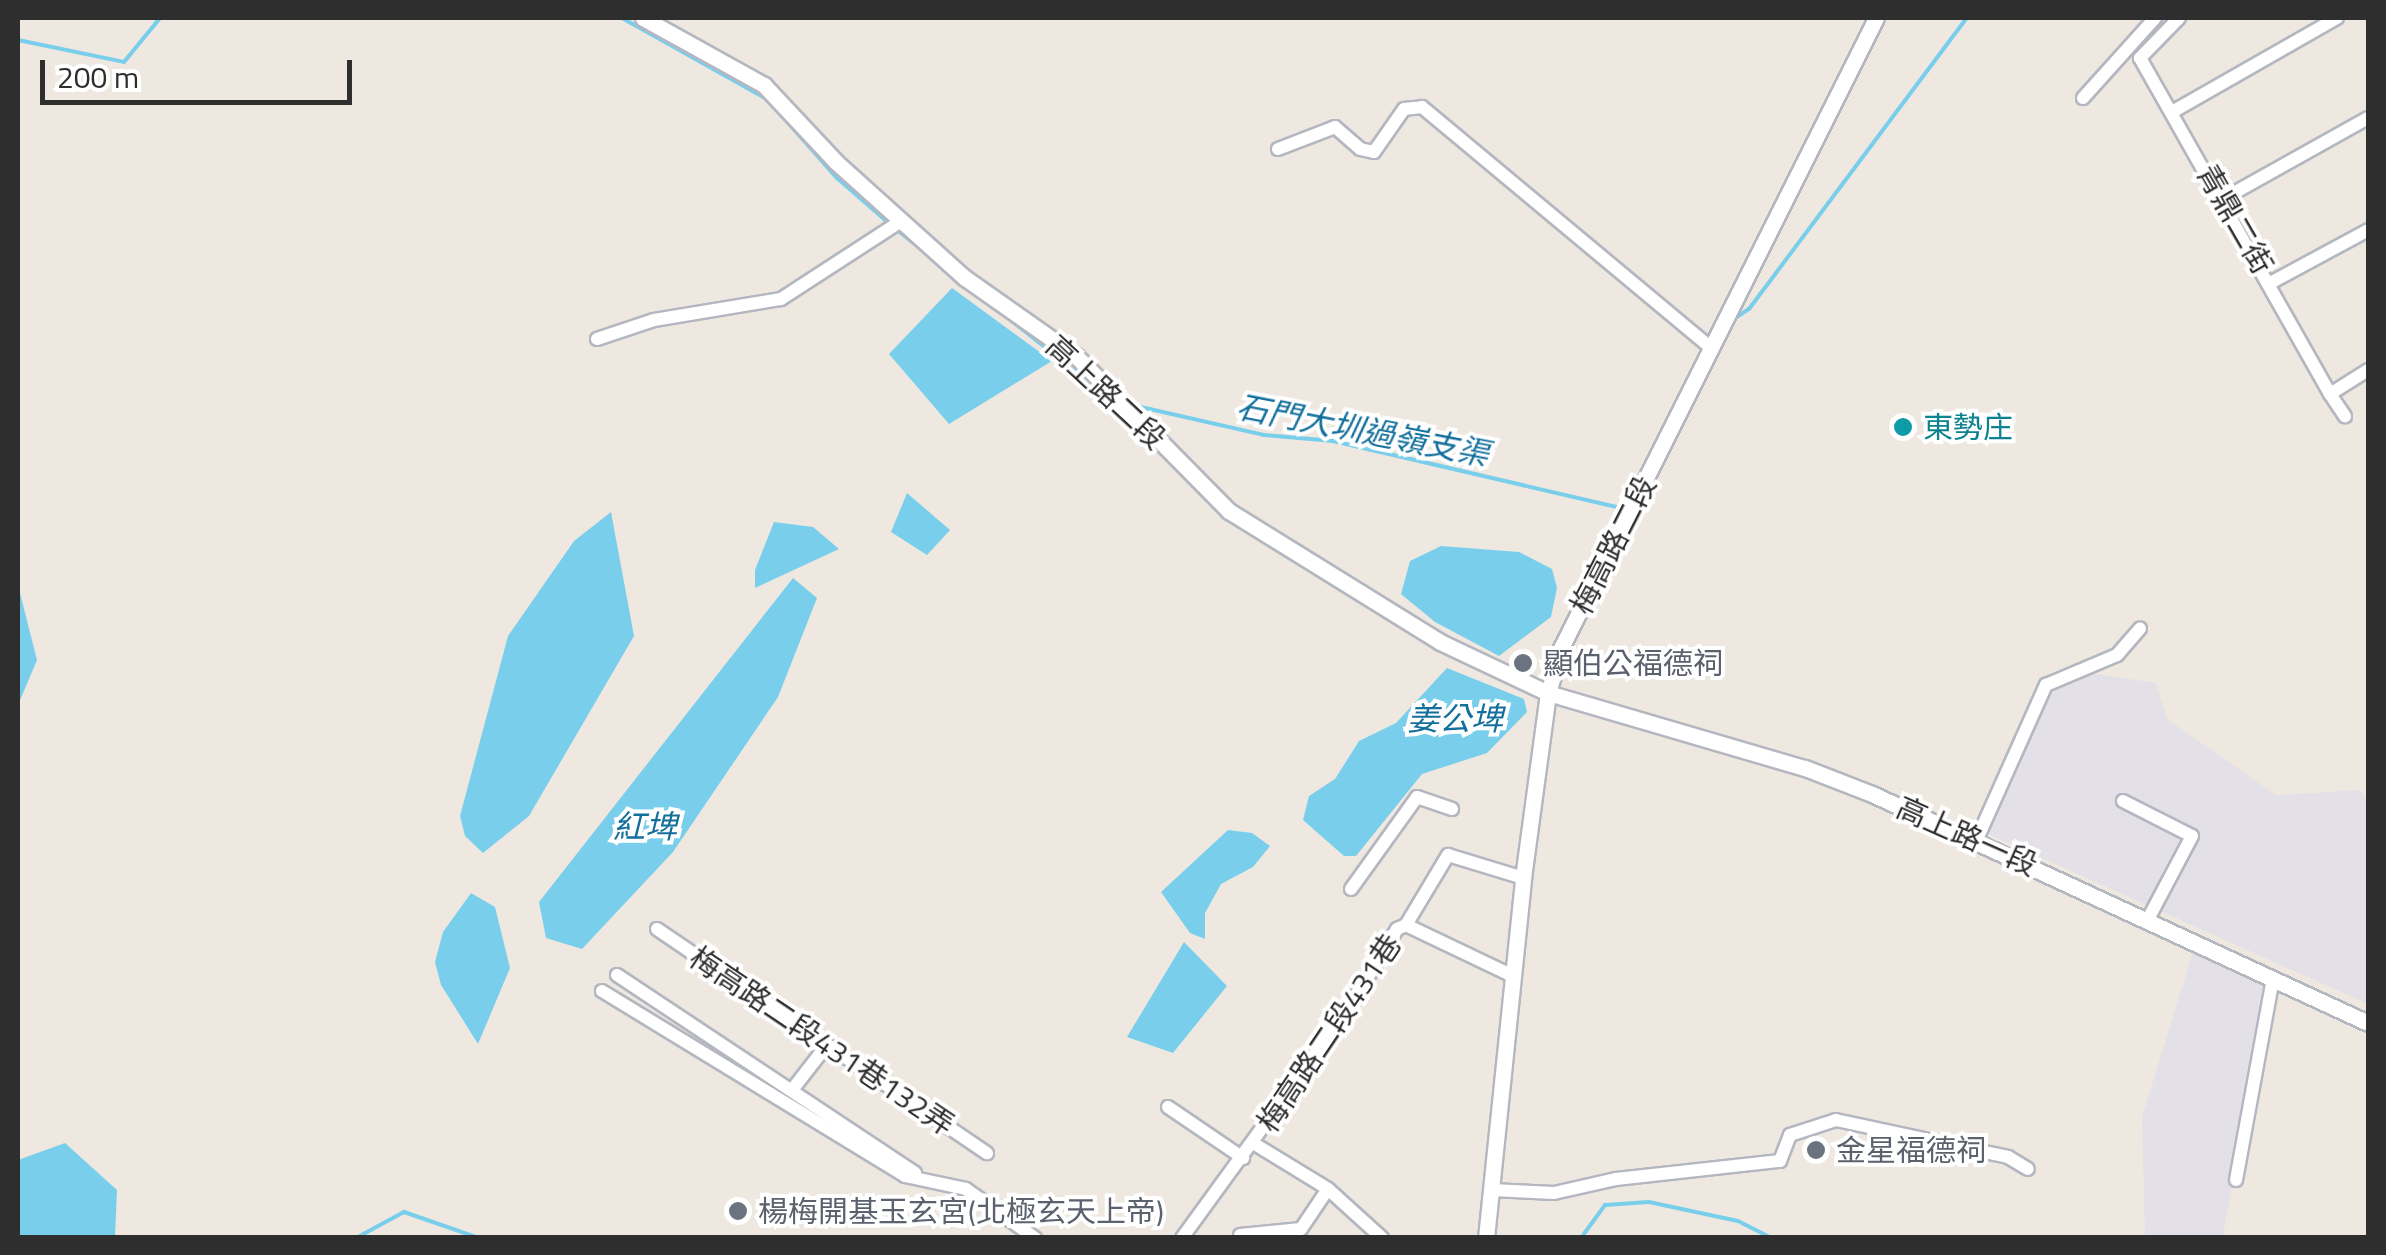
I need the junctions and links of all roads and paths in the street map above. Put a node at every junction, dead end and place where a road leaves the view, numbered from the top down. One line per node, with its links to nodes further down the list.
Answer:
1 (643, 18): 11 (street, 高上路二段)
2 (1876, 18): 15 (street, 梅高路二段)
3 (2154, 18): 6 (street)
4 (2179, 18): 7 (street, 青鼎二街)
5 (2337, 18): 7 (street)
6 (2084, 98)
7 (2172, 112): 10 (street, 青鼎二街)
8 (2368, 118): 10 (street)
9 (1278, 149): 15 (street)
10 (2223, 199): 13 (street, 青鼎二街)
11 (896, 224): 14 (street); 20 (street, 高上路二段)
12 (2368, 230): 13 (street)
13 (2272, 282): 17 (street, 青鼎二街)
14 (597, 339)
15 (1708, 346): 20 (street, 梅高路二段)
16 (2368, 370): 17 (street)
17 (2330, 394): 18 (street, 青鼎二街)
18 (2345, 416)
19 (2140, 630): 23 (street)
20 (1548, 693): 23 (street, 高上路一段); 24 (street, 梅高路二段)
21 (2123, 800): 26 (street)
22 (1452, 810): 25 (street)
23 (1977, 839): 26 (street, 高上路一段)
24 (1522, 878): 27 (street); 30 (street, 梅高路二段)
25 (1351, 889)
26 (2148, 919): 31 (street, 高上路一段)
27 (1406, 925): 30 (street, 梅高路二段431巷); 37 (street, 梅高路二段431巷)
28 (657, 929): 34 (street, 梅高路二段431巷132弄)
29 (617, 975): 35 (street)
30 (1513, 976): 44 (street, 梅高路二段)
31 (2273, 978): 33 (street, 高上路一段); 42 (street)
32 (602, 991): 41 (street)
33 (2368, 1023)
34 (827, 1045): 35 (street); 38 (street, 梅高路二段431巷132弄)
35 (792, 1090): 41 (street)
36 (1168, 1107): 39 (street)
37 (1253, 1144): 39 (street, 梅高路二段431巷); 43 (street)
38 (987, 1154)
39 (1242, 1158): 45 (street, 梅高路二段431巷)
40 (2028, 1169): 44 (street)
41 (917, 1180): 47 (street)
42 (2236, 1180)
43 (1328, 1189): 46 (street); 48 (street)
44 (1492, 1190): 49 (street, 梅高路二段)
45 (1190, 1235)
46 (1240, 1235)
47 (1035, 1238)
48 (1382, 1238)
49 (1486, 1238)

